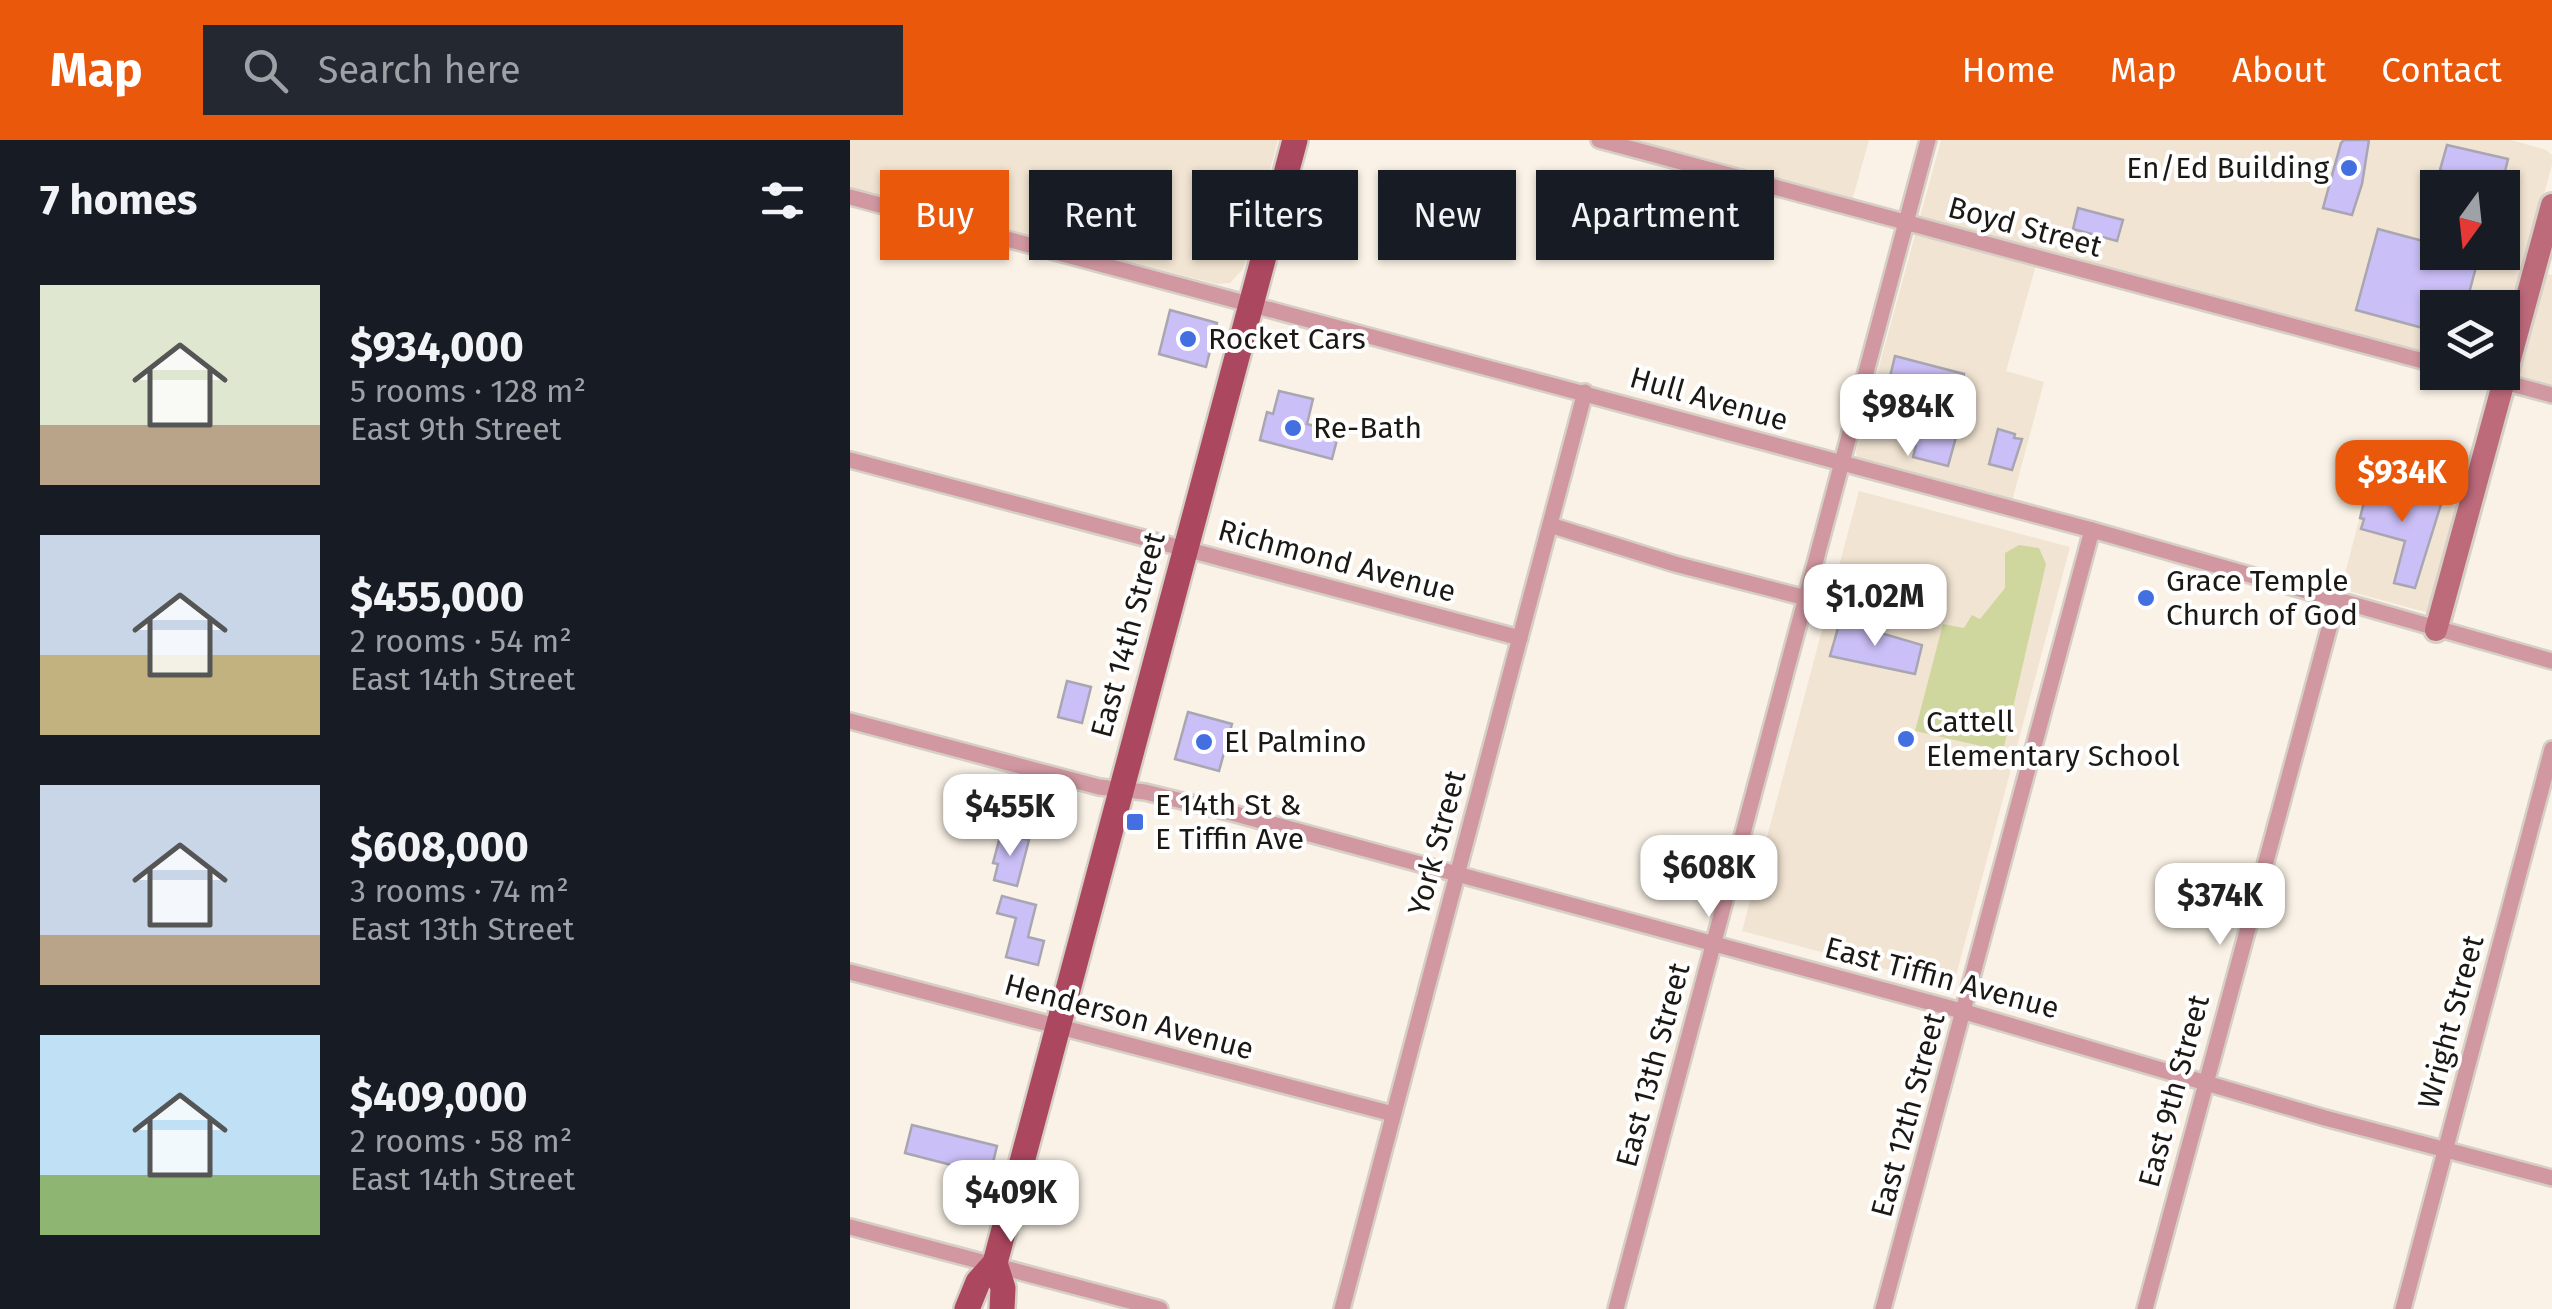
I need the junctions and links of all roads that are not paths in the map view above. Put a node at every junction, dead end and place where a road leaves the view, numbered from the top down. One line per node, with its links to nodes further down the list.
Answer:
1 (1295, 140): 7 (main road, East 14th Street)
2 (1600, 140): 6 (street, Boyd Street)
3 (1928, 140): 6 (street, East 13th Street)
4 (850, 197): 7 (street, Hull Avenue)
5 (2552, 205): 8 (street)
6 (1906, 223): 9 (street, Boyd Street); 15 (street, East 13th Street)
7 (1251, 303): 12 (street, Hull Avenue); 18 (main road, East 14th Street)
8 (2520, 326)
9 (2420, 360)
10 (2520, 386): 13 (street)
11 (2503, 390): 21 (street)
12 (1585, 392): 15 (street, Hull Avenue); 16 (street, York Street)
13 (2552, 395)
14 (850, 460): 18 (street, Richmond Avenue)
15 (1842, 465): 17 (street, Hull Avenue); 19 (street, East 13th Street)
16 (1550, 526): 19 (street); 22 (street, York Street)
17 (2092, 530): 20 (street, Hull Avenue); 30 (street, East 12th Street)
18 (1184, 549): 22 (street, Richmond Avenue); 26 (main road, East 14th Street)
19 (1806, 598): 28 (street, East 13th Street)
20 (2337, 599): 21 (street, Hull Avenue); 32 (street, East 9th Street)
21 (2436, 630): 23 (street, Hull Avenue)
22 (1520, 638): 27 (street, York Street)
23 (2552, 660)
24 (850, 721): 26 (street, East Tiffin Avenue)
25 (2552, 749): 34 (street, Wright Street)
26 (1122, 790): 27 (street, East Tiffin Avenue); 31 (main road, East 14th Street)
27 (1457, 874): 28 (street, East Tiffin Avenue); 33 (street, York Street)
28 (1714, 944): 30 (street, East Tiffin Avenue); 42 (street, East 13th Street)
29 (850, 972): 31 (street, Henderson Avenue)
30 (1965, 1012): 32 (street, East Tiffin Avenue); 43 (street, East 12th Street)
31 (1059, 1027): 33 (street, Henderson Avenue); 37 (main road, East 14th Street)
32 (2208, 1082): 34 (street, East Tiffin Avenue); 44 (street, East 9th Street)
33 (1393, 1114): 41 (street, York Street)
34 (2445, 1149): 35 (street, East Tiffin Avenue); 45 (street, Wright Street)
35 (2552, 1178)
36 (850, 1227): 37 (street)
37 (995, 1264): 38 (main road, East 14th Street); 39 (main road, East 14th Street); 40 (street)
38 (966, 1309)
39 (1002, 1309)
40 (1160, 1309)
41 (1342, 1309)
42 (1616, 1309)
43 (1883, 1309)
44 (2145, 1309)
45 (2403, 1309)

